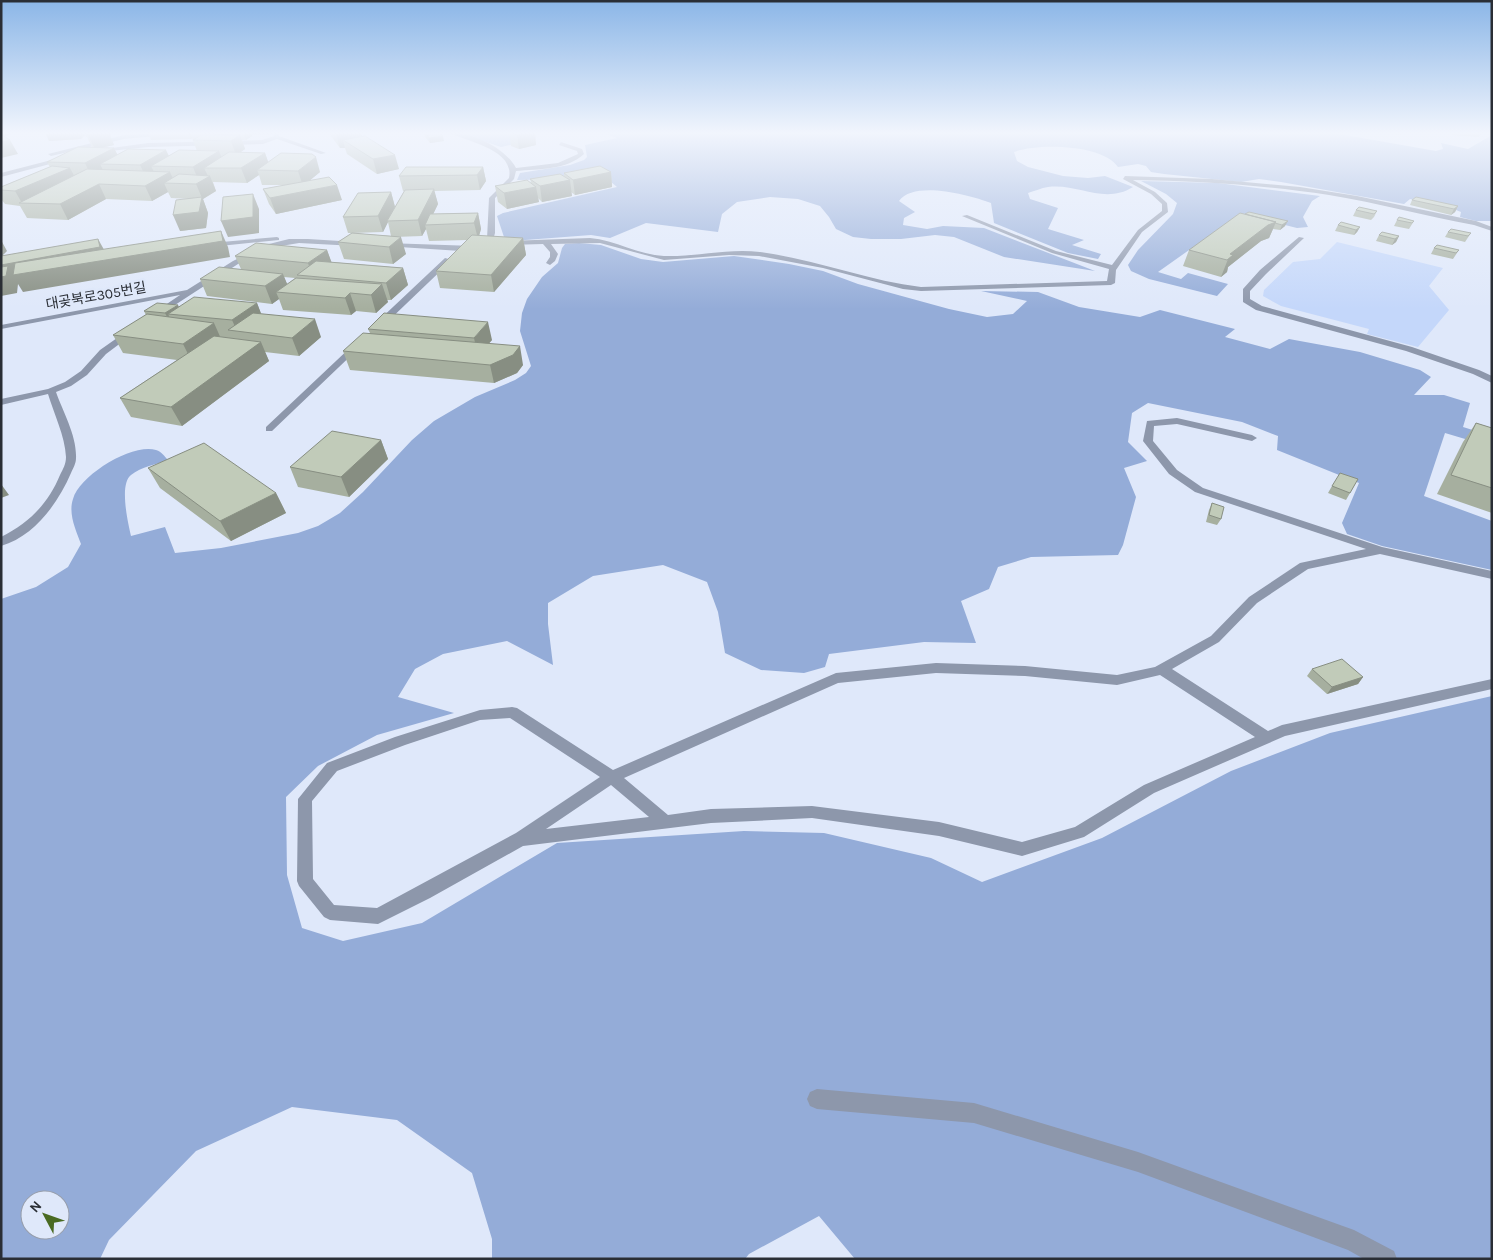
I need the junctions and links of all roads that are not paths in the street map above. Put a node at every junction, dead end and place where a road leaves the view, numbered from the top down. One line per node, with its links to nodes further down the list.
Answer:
1 (500, 191): 9 (street)
2 (1149, 191): 17 (street)
3 (1311, 191): 5 (street)
4 (966, 216): 17 (street)
5 (1492, 229)
6 (1301, 238): 24 (street)
7 (287, 242): 12 (street, 대곶북로305번길); 14 (street); 18 (street, 대곶북로305번길)
8 (545, 242): 11 (street); 16 (street); 17 (street)
9 (485, 244): 10 (street); 15 (street)
10 (495, 244)
11 (504, 244)
12 (369, 245)
13 (378, 245): 15 (street)
14 (199, 246)
15 (461, 249): 22 (street)
16 (550, 263)
17 (1114, 268)
18 (195, 289): 19 (street, 대곶북로305번길); 20 (street, 대곶북로305번길)
19 (151, 318)
20 (1, 327)
21 (136, 329): 25 (street)
22 (375, 329)
23 (361, 342): 27 (street)
24 (1492, 380)
25 (51, 391): 26 (street); 29 (street)
26 (1, 402)
27 (269, 429)
28 (1252, 438): 30 (street)
29 (1, 542)
30 (1380, 550): 31 (street); 32 (street)
31 (1492, 575)
32 (1161, 669): 34 (street); 35 (street)
33 (1492, 684): 34 (street)
34 (1267, 737): 36 (street)
35 (612, 777): 36 (street); 37 (street); 37 (street)
36 (665, 821): 37 (street)
37 (520, 839)
38 (817, 1099): 39 (street)
39 (1386, 1259)

